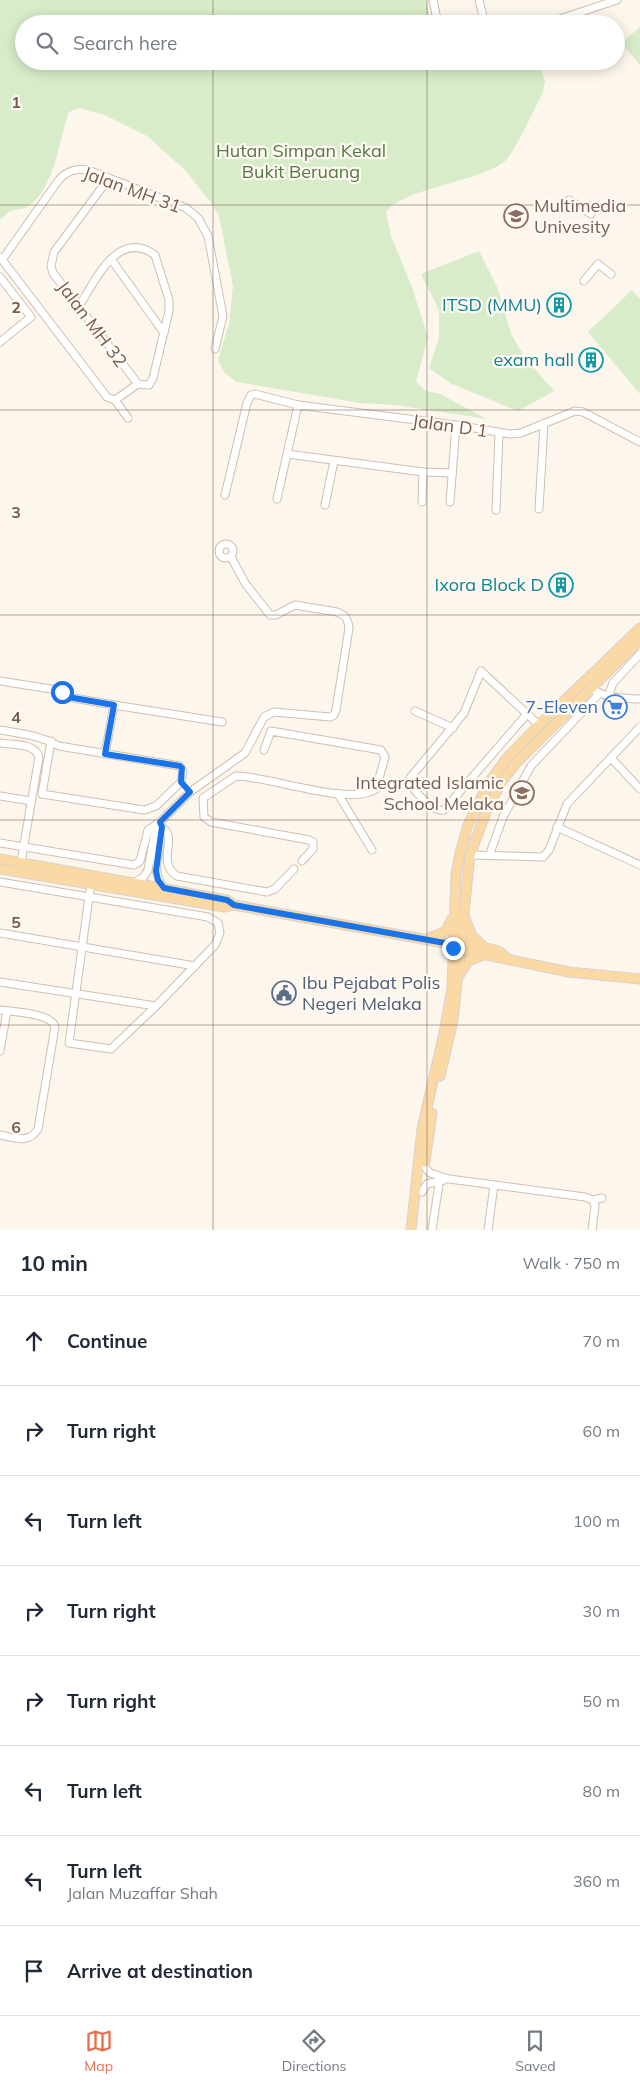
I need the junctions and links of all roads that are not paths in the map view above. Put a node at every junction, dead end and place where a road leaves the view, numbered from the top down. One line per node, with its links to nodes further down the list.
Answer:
1 (433, 0): 4 (street)
2 (479, 0): 5 (street)
3 (617, 0): 6 (street)
4 (436, 15)
5 (482, 15)
6 (572, 15)
7 (109, 178): 10 (street, Jalan MH 31); 15 (street, Jalan MH 32); 18 (street, Jalan MH 31)
8 (570, 200): 9 (street)
9 (591, 214)
10 (1, 258): 20 (street)
11 (110, 259): 15 (street); 16 (street); 16 (street)
12 (611, 274): 14 (street)
13 (1, 280): 17 (street)
14 (584, 282)
15 (79, 306): 19 (street, Jalan MH 32)
16 (164, 333): 19 (street, Jalan MH 32)
17 (0, 342)
18 (215, 349)
19 (138, 384): 20 (street)
20 (115, 400): 22 (street)
21 (298, 405): 24 (street, Jalan D 1); 27 (street); 31 (street, Jalan D 1)
22 (128, 418)
23 (544, 423): 25 (street, Jalan D 1); 26 (street, Jalan D 1); 36 (street)
24 (456, 425): 25 (street, Jalan D 1); 30 (street)
25 (499, 433): 37 (street)
26 (640, 442)
27 (287, 454): 28 (street); 32 (street)
28 (334, 461): 29 (street); 35 (street)
29 (423, 472): 30 (street); 33 (street)
30 (452, 472): 34 (street)
31 (225, 495)
32 (277, 499)
33 (422, 502)
34 (450, 502)
35 (325, 505)
36 (539, 509)
37 (496, 510)
38 (231, 557): 60 (street)
39 (640, 628): 51 (main road)
40 (640, 640): 43 (main road)
41 (640, 654): 45 (street)
42 (0, 681): 47 (street)
43 (591, 688): 44 (street); 75 (main road)
44 (599, 694): 45 (street); 76 (street)
45 (608, 697): 46 (street)
46 (640, 700)
47 (114, 705): 50 (street); 58 (street)
48 (415, 711): 52 (street)
49 (527, 714): 51 (street); 52 (street); 52 (street)
50 (222, 722)
51 (539, 725): 90 (main road)
52 (453, 728)
53 (639, 729): 59 (street)
54 (0, 730): 55 (street)
55 (50, 741): 58 (street); 62 (street)
56 (0, 743): 69 (street)
57 (264, 750): 67 (street)
58 (105, 754): 62 (street)
59 (611, 758): 64 (street); 71 (street)
60 (214, 774): 61 (street); 63 (street)
61 (207, 779): 65 (street); 66 (street)
62 (178, 784): 66 (street)
63 (222, 785): 65 (street); 67 (street)
64 (640, 789)
65 (216, 790): 78 (street)
66 (188, 794): 70 (street)
67 (338, 794): 74 (street)
68 (0, 796): 69 (street)
69 (31, 801): 73 (street)
70 (159, 825): 73 (street); 82 (street); 85 (street); 86 (street)
71 (557, 828): 76 (street); 80 (street)
72 (0, 843): 73 (street)
73 (23, 847): 79 (street)
74 (372, 850)
75 (470, 855): 76 (street); 89 (main road)
76 (489, 856)
77 (0, 859): 79 (main road)
78 (302, 861)
79 (20, 862): 83 (main road)
80 (640, 865)
81 (0, 869): 83 (main road)
82 (294, 869)
83 (92, 879): 85 (main road); 87 (street); 88 (main road)
84 (0, 882): 87 (street)
85 (134, 882): 86 (main road)
86 (164, 888): 88 (main road)
87 (89, 897): 94 (street); 98 (street)
88 (234, 905): 92 (main road)
89 (464, 910): 93 (main road); 95 (main road)
90 (453, 913): 92 (main road); 93 (main road)
91 (0, 933): 94 (street)
92 (424, 939): 93 (main road); 99 (main road)
93 (454, 945): 95 (main road); 96 (main road); 99 (main road)
94 (82, 947): 98 (street); 102 (street)
95 (486, 948): 97 (main road)
96 (491, 957): 97 (main road); 99 (main road)
97 (508, 959): 100 (main road)
98 (195, 966): 103 (street)
99 (455, 978): 107 (main road); 113 (main road)
100 (640, 979)
101 (0, 982): 102 (street)
102 (76, 994): 103 (street); 103 (street)
103 (156, 1006)
104 (4, 1011): 105 (street); 106 (street)
105 (0, 1051)
106 (0, 1135)
107 (424, 1166): 108 (street); 110 (main road)
108 (440, 1179): 109 (street); 110 (street); 115 (street)
109 (494, 1185): 112 (street); 116 (street)
110 (422, 1192): 114 (main road)
111 (602, 1198): 112 (street)
112 (593, 1200): 117 (street)
113 (411, 1230)
114 (417, 1230)
115 (432, 1230)
116 (488, 1230)
117 (592, 1230)

